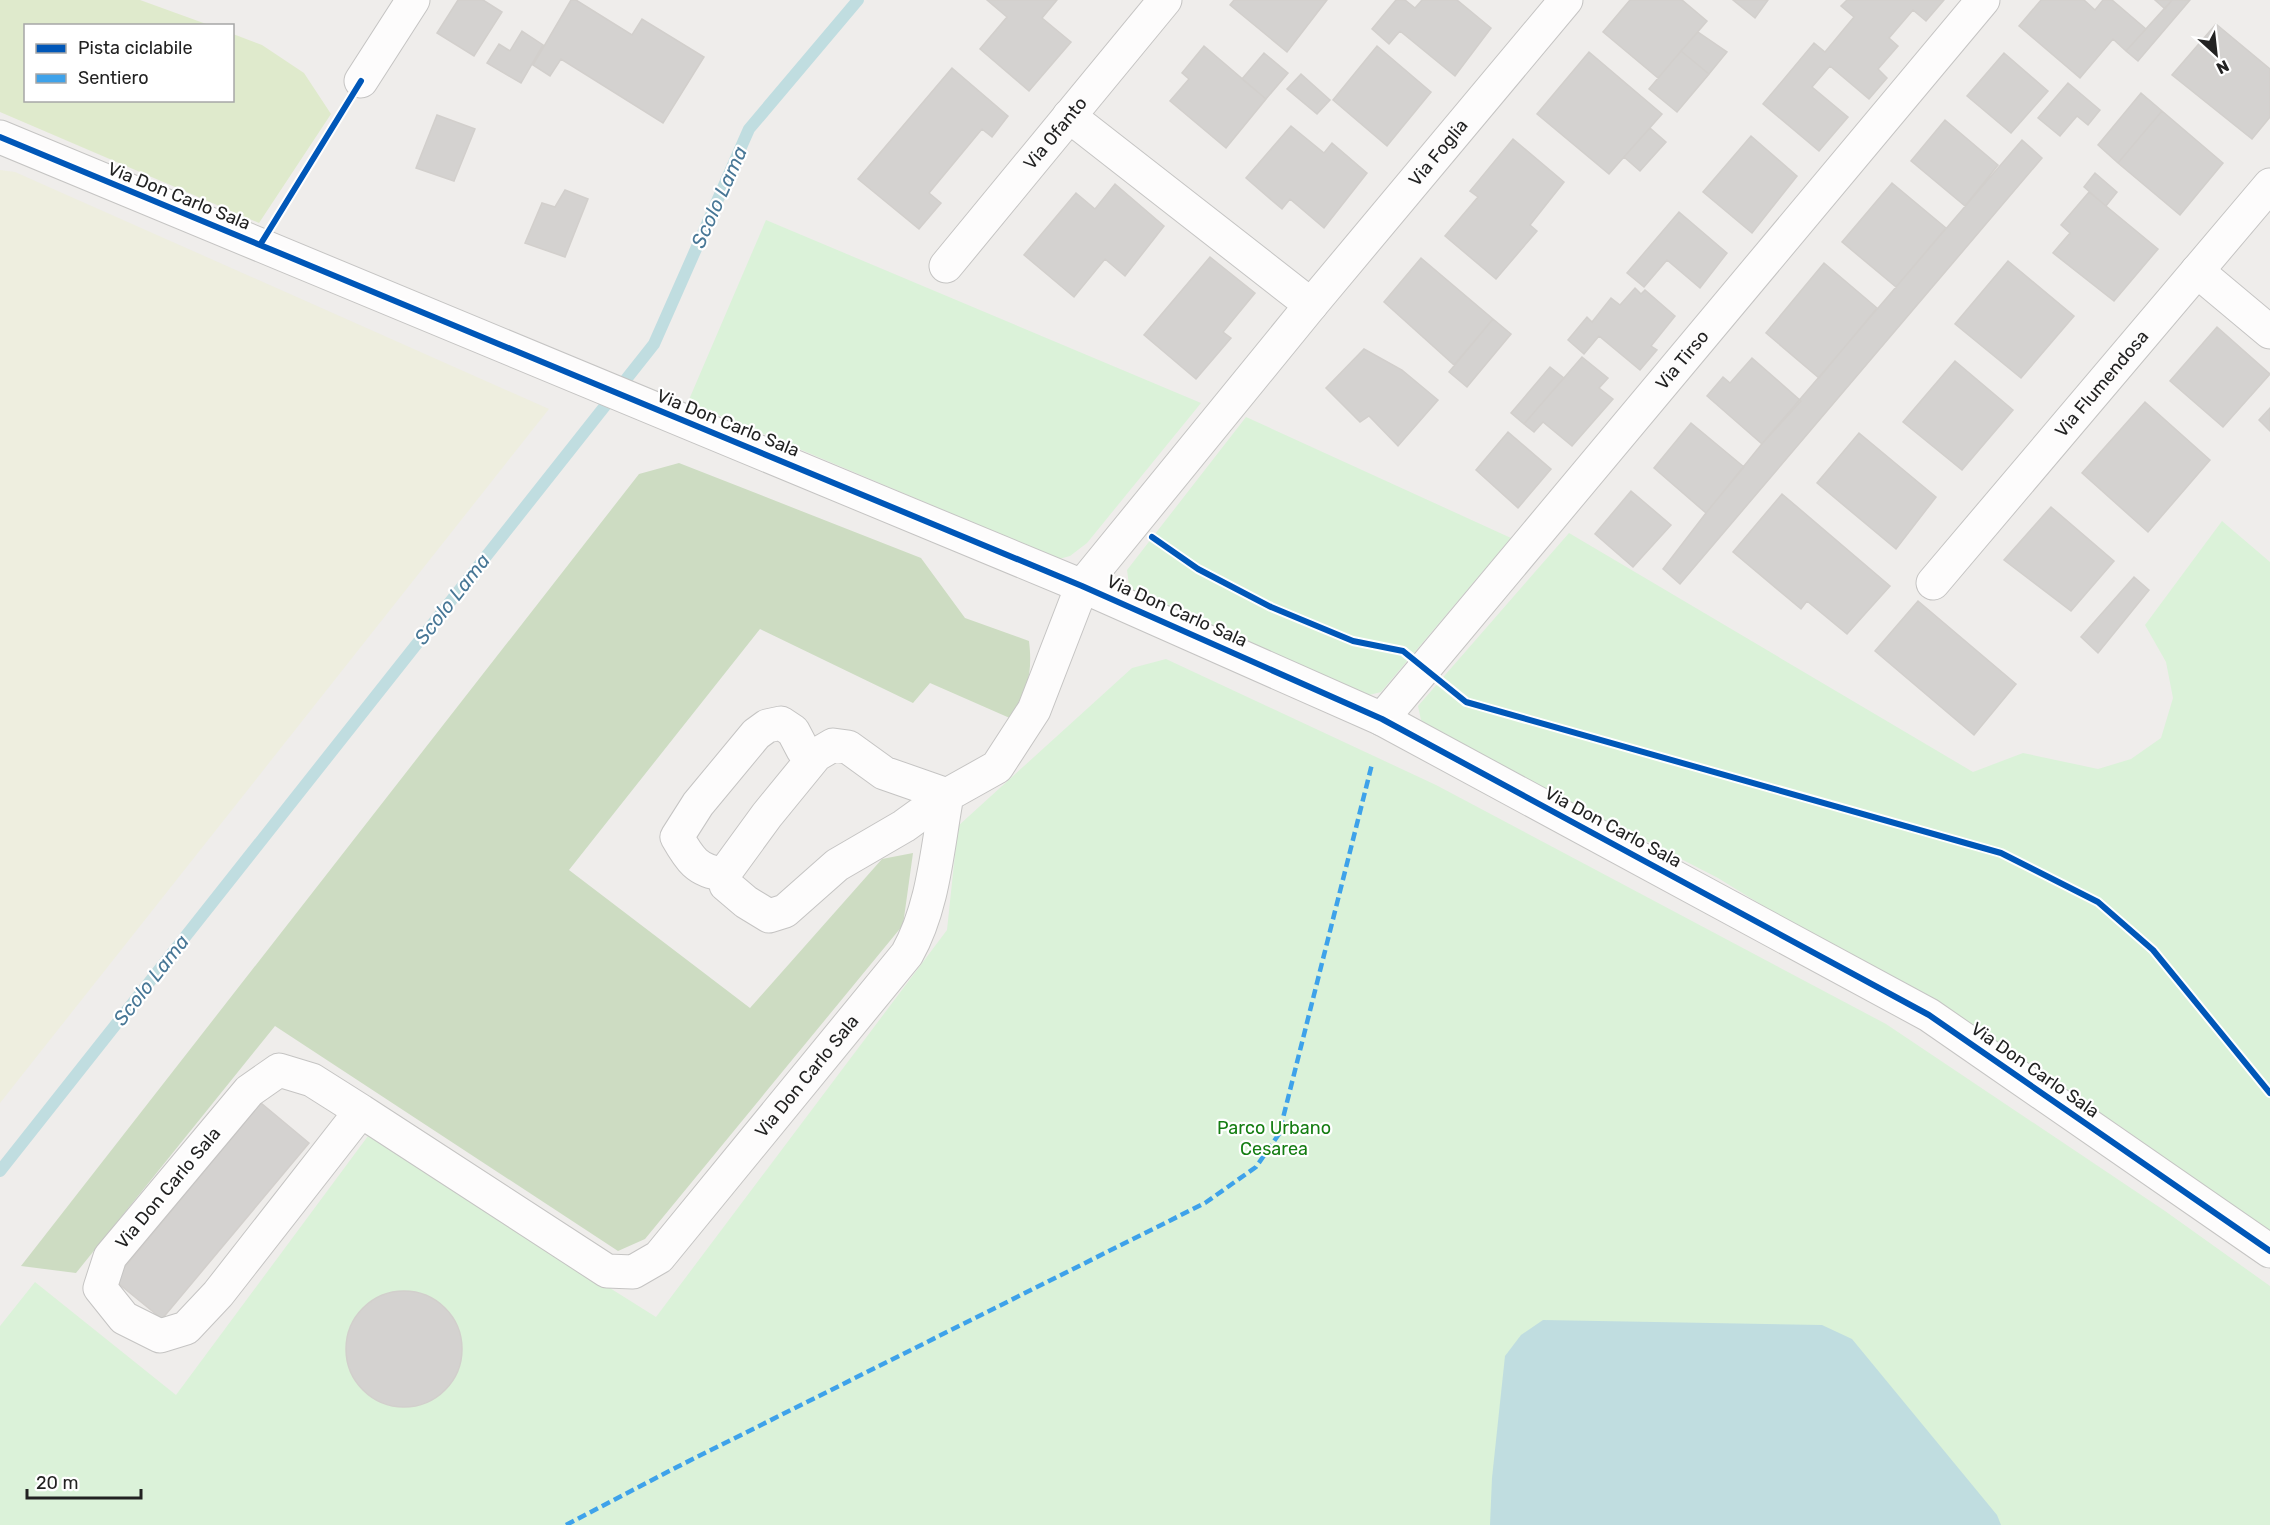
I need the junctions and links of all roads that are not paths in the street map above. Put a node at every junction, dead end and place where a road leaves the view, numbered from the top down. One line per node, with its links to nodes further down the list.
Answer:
1 (413, 0): 5 (street)
2 (1165, 0): 6 (street, Via Ofanto)
3 (1566, 0): 13 (street, Via Foglia)
4 (1983, 0): 17 (street, Via Tirso)
5 (361, 81)
6 (1069, 116): 11 (street, Via Ofanto); 13 (street)
7 (0, 137): 9 (street, Via Don Carlo Sala)
8 (0, 153): 9 (street, Via Don Carlo Sala)
9 (43, 157): 16 (street, Via Don Carlo Sala)
10 (2270, 185): 12 (street, Via Flumendosa)
11 (946, 266)
12 (2197, 271): 14 (street); 15 (street, Via Flumendosa)
13 (1311, 305): 16 (street, Via Foglia)
14 (2270, 332)
15 (1933, 583)
16 (1082, 586): 17 (street, Via Don Carlo Sala); 19 (street, Via Don Carlo Sala)
17 (1382, 719): 22 (street, Via Don Carlo Sala)
18 (818, 748): 19 (street); 20 (street); 20 (street)
19 (947, 795): 20 (street); 21 (street, Via Don Carlo Sala)
20 (724, 874)
21 (362, 1111): 21 (street, Via Don Carlo Sala)
22 (2270, 1251)

